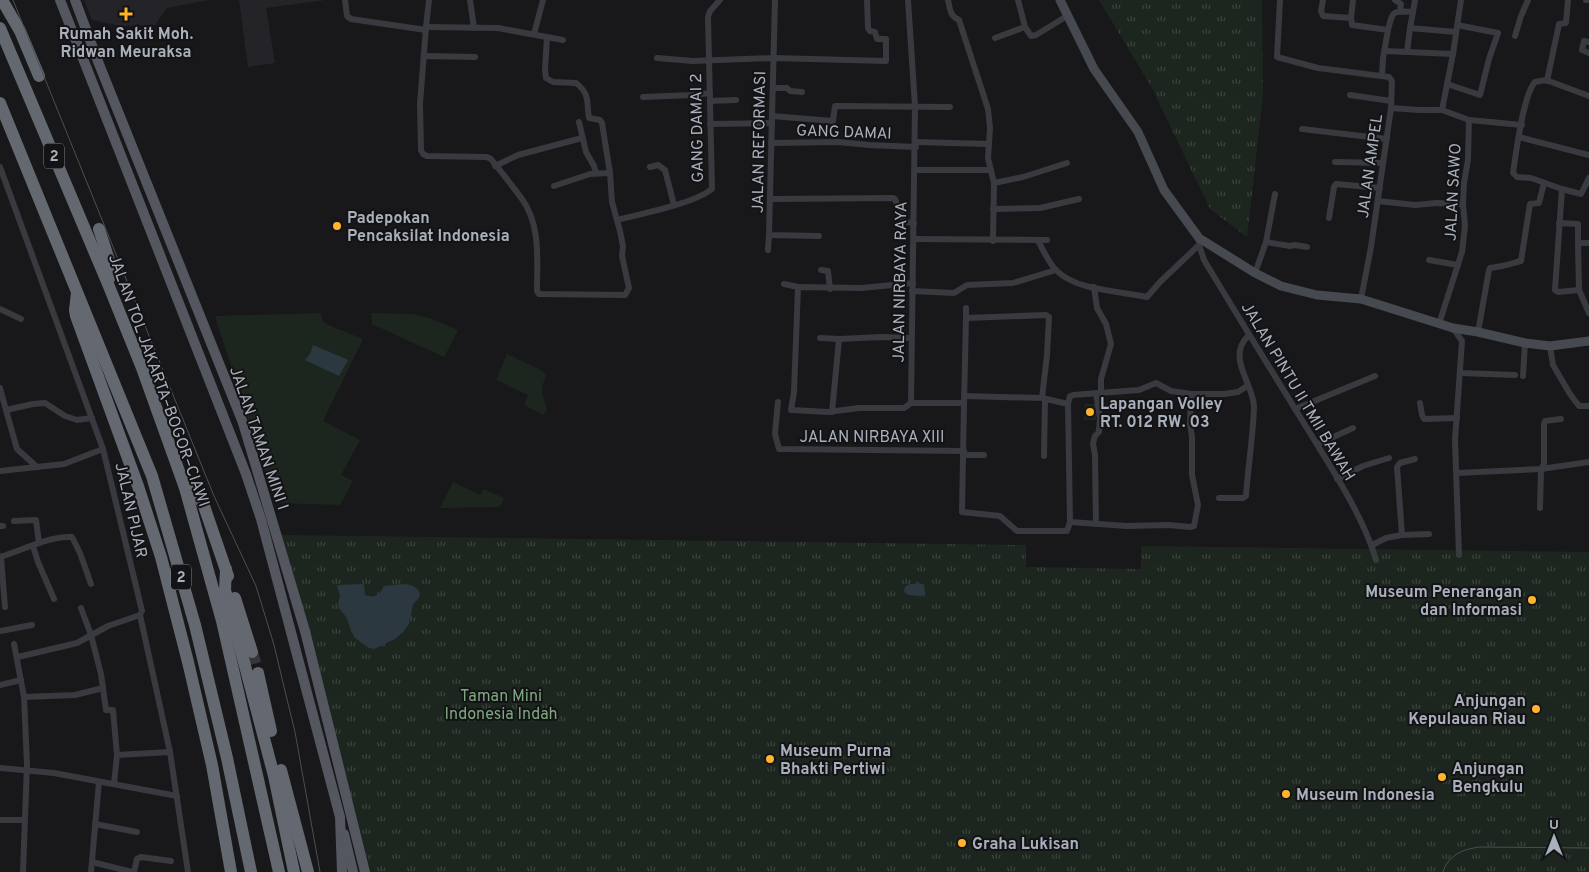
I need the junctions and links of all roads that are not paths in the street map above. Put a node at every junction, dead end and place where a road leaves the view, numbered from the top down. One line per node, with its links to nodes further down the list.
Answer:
1 (2, 0): 49 (highway)
2 (60, 0): 222 (main road, JALAN TAMAN MINI I)
3 (75, 0): 240 (main road, JALAN TAMAN MINI I)
4 (345, 0): 29 (street)
5 (429, 0): 29 (street)
6 (470, 0): 30 (street)
7 (543, 0): 34 (street)
8 (720, 0): 48 (street, GANG DAMAI 2)
9 (775, 0): 47 (street, JALAN REFORMASI)
10 (867, 0): 47 (street)
11 (908, 0): 63 (street, JALAN NIRBAYA RAYA)
12 (948, 0): 77 (street)
13 (1018, 0): 27 (street)
14 (1060, 0): 25 (street)
15 (1280, 0): 50 (street)
16 (1323, 0): 26 (street)
17 (1353, 0): 26 (street)
18 (1395, 0): 23 (street)
19 (1415, 0): 24 (street)
20 (1461, 0): 32 (street)
21 (1528, 0): 35 (street)
22 (1568, 0): 51 (street)
23 (1400, 11): 24 (street); 33 (street)
24 (1413, 12): 31 (street)
25 (1067, 16): 27 (street); 114 (street)
26 (1351, 18): 33 (street)
27 (1025, 27): 37 (street)
28 (0, 28): 125 (highway, JALAN TOL JAKARTA–BOGOR–CIAWI / 2)
29 (426, 28): 30 (street); 44 (street)
30 (474, 28): 34 (street)
31 (1410, 28): 32 (street); 41 (street)
32 (1456, 28): 43 (street); 52 (street)
33 (1388, 30): 40 (street)
34 (534, 34): 36 (street)
35 (1516, 36)
36 (547, 37): 38 (street); 89 (street)
37 (995, 38)
38 (563, 40)
39 (1589, 42): 42 (street)
40 (1385, 51): 41 (street); 50 (street)
41 (1407, 52): 43 (street)
42 (1589, 53)
43 (1453, 54): 52 (street)
44 (424, 56): 45 (street); 83 (street)
45 (475, 57)
46 (657, 58): 48 (street)
47 (774, 58): 48 (street); 53 (street, JALAN REFORMASI)
48 (709, 61): 55 (street, GANG DAMAI 2)
49 (38, 76)
50 (1382, 76): 62 (street)
51 (1547, 81): 57 (street); 71 (street)
52 (1447, 84): 65 (street)
53 (773, 88): 54 (street); 66 (street, JALAN REFORMASI)
54 (802, 92)
55 (710, 93): 58 (street); 60 (street, GANG DAMAI 2)
56 (1350, 95): 62 (street)
57 (1589, 96)
58 (643, 97)
59 (736, 100): 60 (street)
60 (710, 101): 70 (street, GANG DAMAI 2)
61 (0, 104): 133 (highway, 2)
62 (1391, 104): 65 (street, JALAN AMPEL); 75 (street, JALAN AMPEL)
63 (915, 106): 64 (street); 66 (street); 78 (street, JALAN NIRBAYA RAYA)
64 (950, 107)
65 (1442, 110): 67 (street, JALAN AMPEL)
66 (772, 116): 69 (street, JALAN REFORMASI)
67 (1470, 120): 71 (street, JALAN AMPEL); 100 (street, JALAN SAWO)
68 (579, 122): 74 (street)
69 (772, 123): 70 (street); 76 (street, JALAN REFORMASI)
70 (710, 124): 101 (street, GANG DAMAI 2)
71 (1522, 125): 73 (street)
72 (1302, 129): 75 (street)
73 (1519, 136): 79 (street); 92 (street)
74 (582, 138): 83 (street); 88 (street)
75 (1387, 139): 82 (street, JALAN AMPEL)
76 (771, 143): 78 (street, GANG DAMAI); 97 (street, JALAN REFORMASI)
77 (989, 144): 78 (street, GANG DAMAI); 87 (street)
78 (916, 145): 86 (street, JALAN NIRBAYA RAYA)
79 (1589, 155)
80 (1335, 162): 82 (street)
81 (1067, 163): 91 (street)
82 (1383, 163): 94 (street, JALAN AMPEL)
83 (495, 166): 104 (street)
84 (650, 166): 101 (street)
85 (0, 168): 168 (street, JALAN PIJAR)
86 (914, 170): 87 (street); 106 (street, JALAN NIRBAYA RAYA)
87 (991, 170): 91 (street)
88 (596, 173): 89 (street); 93 (street)
89 (610, 173): 104 (street)
90 (1589, 178): 95 (street)
91 (994, 183): 102 (street)
92 (1544, 183): 95 (street); 142 (street)
93 (554, 186)
94 (1380, 188): 99 (street, JALAN AMPEL); 103 (street)
95 (1562, 189): 105 (street)
96 (1275, 194): 115 (street)
97 (772, 199): 106 (street); 108 (street, JALAN REFORMASI)
98 (1078, 199): 102 (street)
99 (1378, 201): 100 (street); 134 (street, JALAN AMPEL)
100 (1463, 204): 121 (street, JALAN SAWO)
101 (674, 205): 104 (street, GANG DAMAI 2)
102 (993, 210): 112 (street)
103 (1330, 218)
104 (617, 220)
105 (1559, 223): 116 (street); 131 (street)
106 (914, 224): 110 (street, JALAN NIRBAYA RAYA)
107 (99, 229): 125 (highway)
108 (769, 235): 109 (street, JALAN REFORMASI); 119 (street)
109 (819, 236)
110 (914, 238): 112 (street); 127 (street, JALAN NIRBAYA RAYA)
111 (1046, 240): 113 (street)
112 (993, 241): 113 (street)
113 (1038, 241): 123 (street)
114 (1199, 241): 124 (street); 129 (street); 143 (street, JALAN PINTU II TMII BAWAH)
115 (1266, 242): 118 (street); 124 (street)
116 (1578, 243): 117 (street); 131 (street)
117 (1589, 243)
118 (1307, 247)
119 (768, 250)
120 (1428, 260): 121 (street, JALAN SAWO)
121 (1458, 265): 140 (street, JALAN SAWO)
122 (821, 270): 130 (street)
123 (1056, 270): 129 (street); 132 (street)
124 (1255, 273): 134 (street)
125 (108, 284): 185 (highway, JALAN TOL JAKARTA–BOGOR–CIAWI / 2)
126 (784, 284): 128 (street)
127 (913, 284): 130 (street); 132 (street, JALAN NIRBAYA RAYA)
128 (798, 287): 130 (street); 167 (street)
129 (1094, 287): 156 (street)
130 (830, 289)
131 (1579, 290): 137 (street)
132 (912, 291): 145 (street, JALAN NIRBAYA RAYA)
133 (77, 293): 233 (highway); 234 (highway, 2)
134 (1361, 299): 140 (street)
135 (966, 308): 138 (street)
136 (0, 309): 139 (street)
137 (1589, 313)
138 (966, 318): 158 (street); 159 (street)
139 (21, 319)
140 (1439, 324): 141 (street)
141 (1453, 328): 142 (street); 150 (street)
142 (1478, 332): 148 (street)
143 (1249, 335): 154 (street); 165 (street, JALAN PINTU II TMII BAWAH)
144 (820, 338): 146 (street)
145 (911, 338): 146 (street); 161 (street, JALAN NIRBAYA RAYA)
146 (839, 339): 167 (street)
147 (1589, 341): 149 (street)
148 (1525, 343): 149 (street); 153 (street)
149 (1550, 346): 164 (street)
150 (1461, 374): 151 (street); 169 (street)
151 (1515, 375)
152 (1375, 376): 165 (street)
153 (1524, 376)
154 (1247, 386): 157 (street); 186 (street)
155 (0, 388): 166 (street)
156 (1099, 394): 157 (street); 163 (street); 190 (street)
157 (1191, 394): 190 (street)
158 (964, 399): 159 (street); 161 (street); 174 (street)
159 (1043, 399): 163 (street); 176 (street)
160 (778, 402): 174 (street, JALAN NIRBAYA XIII)
161 (911, 403): 167 (street)
162 (1420, 403): 169 (street)
163 (1068, 404): 189 (street)
164 (1589, 406)
165 (1295, 409): 172 (street, JALAN PINTU II TMII BAWAH)
166 (6, 410): 168 (street); 180 (street)
167 (832, 412)
168 (92, 418): 173 (street, JALAN PIJAR)
169 (1457, 418): 183 (street)
170 (1561, 419): 181 (street)
171 (1353, 428): 172 (street)
172 (1318, 444): 184 (street, JALAN PINTU II TMII BAWAH)
173 (103, 449): 180 (street); 203 (street, JALAN PIJAR)
174 (964, 453): 175 (street, JALAN NIRBAYA XIII); 189 (street)
175 (984, 455)
176 (1044, 456)
177 (1388, 458): 184 (street)
178 (1414, 459): 191 (street)
179 (1589, 462): 181 (street)
180 (37, 467): 182 (street)
181 (1541, 470): 183 (street); 187 (street)
182 (0, 471)
183 (1456, 473): 195 (street)
184 (1337, 479): 194 (street, JALAN PINTU II TMII BAWAH)
185 (184, 487): 198 (highway); 235 (highway, JALAN TOL JAKARTA–BOGOR–CIAWI / 2)
186 (1219, 498)
187 (1540, 508)
188 (14, 521): 193 (street)
189 (1070, 522): 190 (street)
190 (1096, 524)
191 (1402, 534): 192 (street); 194 (street)
192 (1429, 534)
193 (36, 544): 196 (street); 199 (street); 200 (street)
194 (1372, 545): 197 (street, JALAN PINTU II TMII BAWAH)
195 (1459, 555)
196 (0, 557): 201 (street)
197 (1376, 560)
198 (226, 569): 208 (highway); 236 (highway)
199 (91, 584)
200 (54, 599)
201 (5, 607)
202 (81, 608): 206 (street)
203 (140, 615): 206 (street); 215 (street, JALAN PIJAR)
204 (32, 625): 205 (street)
205 (0, 631)
206 (91, 635): 209 (street); 213 (street)
207 (14, 644): 209 (street)
208 (252, 652)
209 (18, 657): 211 (street)
210 (258, 673): 237 (highway)
211 (21, 680): 212 (street); 214 (street)
212 (0, 685)
213 (103, 688): 214 (street); 216 (street)
214 (24, 697): 218 (street)
215 (170, 752): 216 (street); 221 (street, JALAN PIJAR)
216 (117, 755): 220 (street)
217 (0, 768): 218 (street)
218 (26, 769): 219 (street); 224 (street)
219 (99, 782): 220 (street); 225 (street)
220 (114, 784): 221 (street)
221 (177, 796): 232 (street, JALAN PIJAR)
222 (340, 817): 238 (main road, JALAN TAMAN MINI I); 239 (main road)
223 (0, 820): 224 (street)
224 (24, 820): 229 (street)
225 (95, 824): 226 (street); 228 (street)
226 (137, 832)
227 (171, 861): 231 (street)
228 (92, 862): 230 (street); 231 (street)
229 (23, 872)
230 (91, 872)
231 (133, 872)
232 (188, 872)
233 (232, 872)
234 (251, 872)
235 (279, 872)
236 (294, 872)
237 (308, 872)
238 (342, 872)
239 (353, 872)
240 (365, 872)

